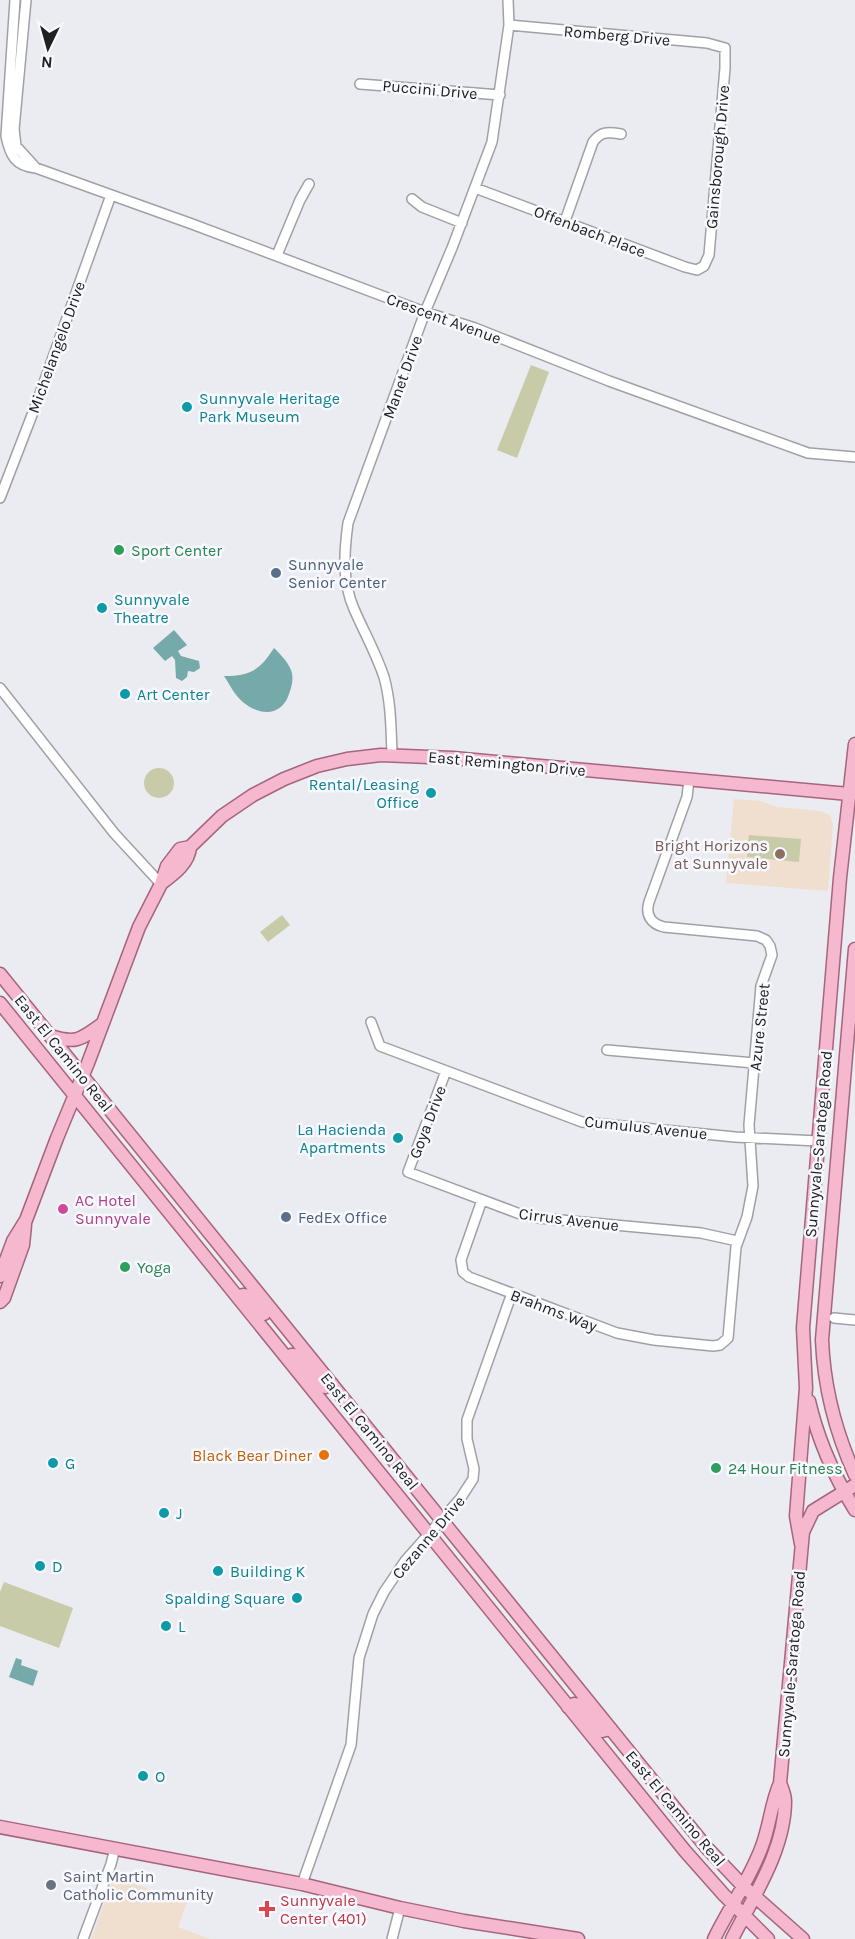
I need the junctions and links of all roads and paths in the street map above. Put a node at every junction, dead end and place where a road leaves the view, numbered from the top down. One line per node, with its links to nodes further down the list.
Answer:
1 (15, 0): 9 (street)
2 (26, 0): 9 (street)
3 (508, 0): 4 (street, Manet Drive)
4 (509, 25): 5 (street, Romberg Drive); 7 (street, Manet Drive)
5 (725, 48): 17 (street, Gainsborough Drive)
6 (360, 84): 7 (street, Puccini Drive)
7 (500, 95): 11 (street, Manet Drive)
8 (621, 134): 14 (street)
9 (13, 148): 12 (street, Crescent Avenue)
10 (309, 184): 16 (street)
11 (475, 188): 14 (street, Offenbach Place); 15 (street, Manet Drive)
12 (111, 195): 16 (street, Crescent Avenue); 20 (street, Michelangelo Drive)
13 (411, 199): 15 (street)
14 (565, 221): 17 (street, Offenbach Place)
15 (462, 223): 18 (street, Manet Drive)
16 (277, 255): 18 (street, Crescent Avenue)
17 (704, 266)
18 (425, 312): 19 (street, Crescent Avenue); 23 (street, Manet Drive)
19 (855, 457)
20 (0, 498)
21 (0, 688): 26 (street)
22 (855, 744): 25 (main road, Sunnyvale-Saratoga Road)
23 (392, 754): 24 (main road, East Remington Drive); 26 (main road, East Remington Drive)
24 (689, 780): 25 (main road, East Remington Drive); 34 (street, Azure Street)
25 (852, 795): 39 (main road, Sunnyvale-Saratoga Road)
26 (161, 884): 31 (main road, East Remington Drive)
27 (855, 949): 55 (main road, Sunnyvale-Saratoga Road)
28 (0, 974): 32 (main road, East El Camino Real)
29 (0, 1003): 37 (main road, East El Camino Real)
30 (371, 1022): 35 (street, Cumulus Avenue)
31 (102, 1024): 32 (main road); 36 (main road, East Remington Drive)
32 (50, 1036): 36 (main road, East El Camino Real)
33 (607, 1050): 34 (street)
34 (754, 1063): 38 (street, Azure Street)
35 (446, 1071): 38 (street, Cumulus Avenue); 40 (street, Goya Drive)
36 (82, 1077): 37 (main road, East Remington Drive); 50 (main road, East El Camino Real)
37 (74, 1096): 42 (main road, East Remington Drive); 46 (main road, East El Camino Real)
38 (750, 1137): 39 (street, Cumulus Avenue); 43 (street, Azure Street)
39 (818, 1142): 54 (main road, Sunnyvale-Saratoga Road)
40 (408, 1172): 41 (street, Cirrus Avenue)
41 (482, 1200): 43 (street, Cirrus Avenue); 45 (street, Brahms Way)
42 (26, 1220): 44 (main road); 47 (main road)
43 (737, 1241): 51 (street, Azure Street)
44 (0, 1276)
45 (512, 1293): 51 (street, Brahms Way); 59 (street, Cezanne Drive)
46 (238, 1298): 50 (main road); 52 (main road, East El Camino Real)
47 (0, 1302)
48 (834, 1318): 49 (street)
49 (855, 1320)
50 (289, 1332): 53 (main road, East El Camino Real)
51 (724, 1343)
52 (284, 1355): 53 (main road); 60 (main road, East El Camino Real)
53 (332, 1384): 59 (main road, East El Camino Real)
54 (806, 1388): 57 (main road); 61 (main road, Sunnyvale-Saratoga Road)
55 (855, 1475)
56 (855, 1485): 57 (main road, Sunnyvale-Saratoga Road)
57 (844, 1492): 58 (main road); 61 (main road, Sunnyvale-Saratoga Road)
58 (855, 1510)
59 (441, 1520): 60 (street, Cezanne Drive); 63 (main road, East El Camino Real)
60 (429, 1535): 62 (main road, East El Camino Real); 69 (street, Cezanne Drive)
61 (801, 1544): 66 (main road, Sunnyvale-Saratoga Road)
62 (512, 1636): 63 (main road); 64 (main road, East El Camino Real)
63 (567, 1675): 65 (main road, East El Camino Real)
64 (568, 1707): 65 (main road); 72 (main road, East El Camino Real)
65 (611, 1729): 70 (main road, East El Camino Real)
66 (780, 1783): 70 (main road, Sunnyvale-Saratoga Road); 71 (main road, Sunnyvale-Saratoga Road)
67 (0, 1827): 68 (main road)
68 (115, 1848): 69 (main road); 75 (street)
69 (302, 1884): 73 (main road)
70 (743, 1886): 71 (main road, East El Camino Real); 72 (main road, Sunnyvale-Saratoga Road)
71 (754, 1896): 74 (main road, Sunnyvale-Saratoga Road); 81 (main road, East El Camino Real)
72 (732, 1904): 74 (main road, East El Camino Real); 78 (main road, Sunnyvale-Saratoga Road)
73 (400, 1908): 76 (street); 77 (main road)
74 (744, 1916): 79 (main road, Sunnyvale-Saratoga Road); 80 (main road, East El Camino Real)
75 (82, 1939)
76 (392, 1939)
77 (579, 1939)
78 (714, 1939)
79 (732, 1939)
80 (768, 1939)
81 (803, 1939)

